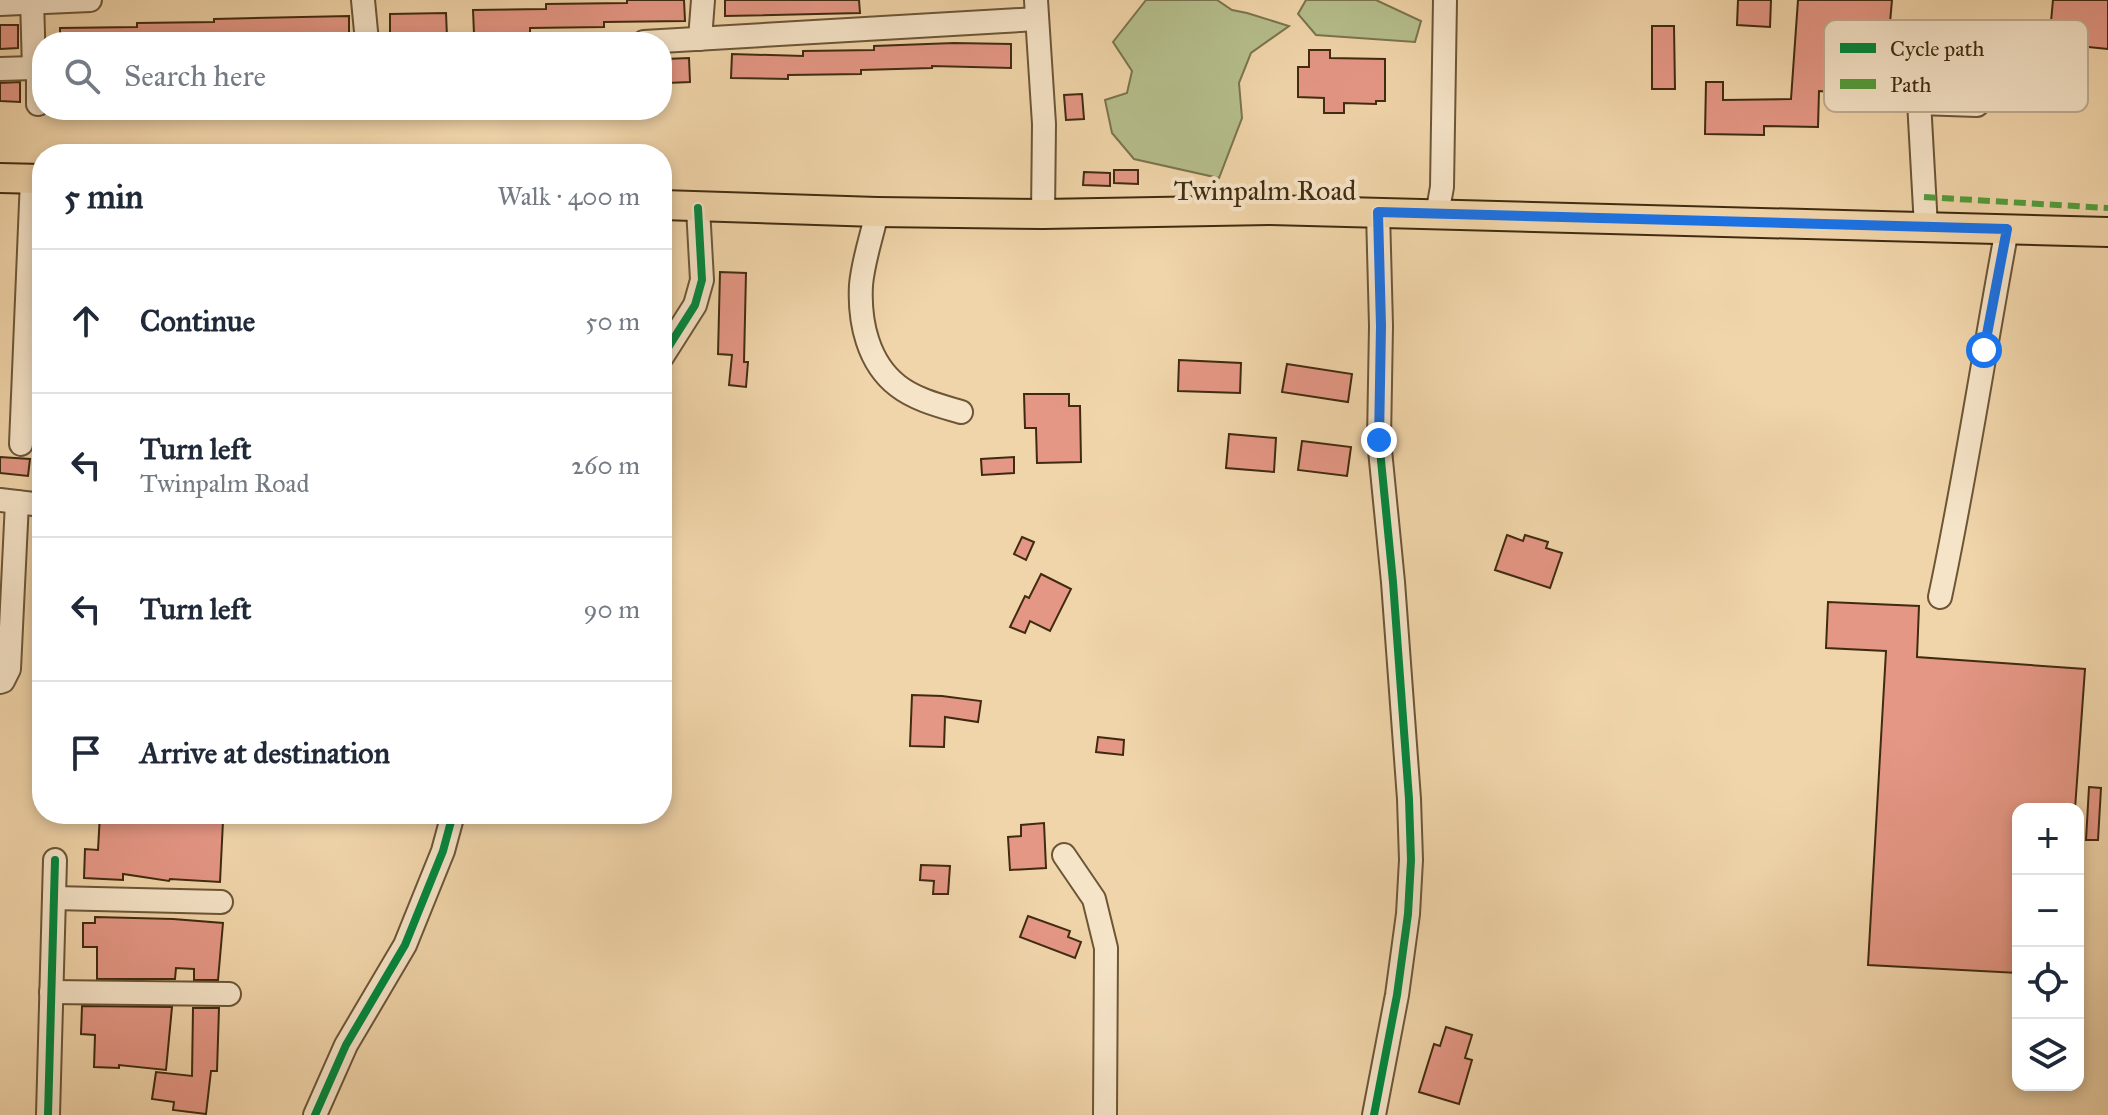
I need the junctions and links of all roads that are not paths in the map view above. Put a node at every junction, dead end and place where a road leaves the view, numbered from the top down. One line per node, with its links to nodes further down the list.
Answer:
1 (90, 0): 5 (street)
2 (363, 0): 9 (street)
3 (703, 0): 10 (street)
4 (1445, 0): 22 (street)
5 (32, 1): 6 (street); 8 (street)
6 (0, 4)
7 (1036, 10): 10 (street); 21 (street)
8 (35, 32)
9 (366, 32)
10 (700, 39): 11 (street)
11 (672, 40)
12 (0, 69): 13 (street)
13 (32, 72)
14 (1920, 112): 23 (street)
15 (0, 178): 16 (main road)
16 (32, 179)
17 (672, 206): 18 (main road, Twinpalm Road)
18 (698, 208): 19 (main road, Twinpalm Road); 27 (street)
19 (877, 212): 21 (main road, Twinpalm Road); 28 (street)
20 (1378, 212): 21 (main road, Twinpalm Road); 22 (main road, Twinpalm Road); 44 (street)
21 (1043, 214)
22 (1437, 215): 23 (main road, Twinpalm Road)
23 (1926, 227): 24 (main road, Twinpalm Road)
24 (2007, 229): 25 (main road, Twinpalm Road); 32 (street)
25 (2108, 232)
26 (32, 262): 29 (street)
27 (672, 341)
28 (961, 412)
29 (21, 444)
30 (8, 501): 31 (street); 33 (street)
31 (32, 504)
32 (1940, 597)
33 (0, 682)
34 (450, 824): 42 (street)
35 (1064, 855): 43 (street)
36 (55, 860): 37 (street)
37 (54, 898): 38 (street); 39 (street)
38 (221, 902)
39 (51, 992): 40 (street); 41 (street)
40 (229, 994)
41 (48, 1115)
42 (315, 1115)
43 (1105, 1115)
44 (1374, 1115)

